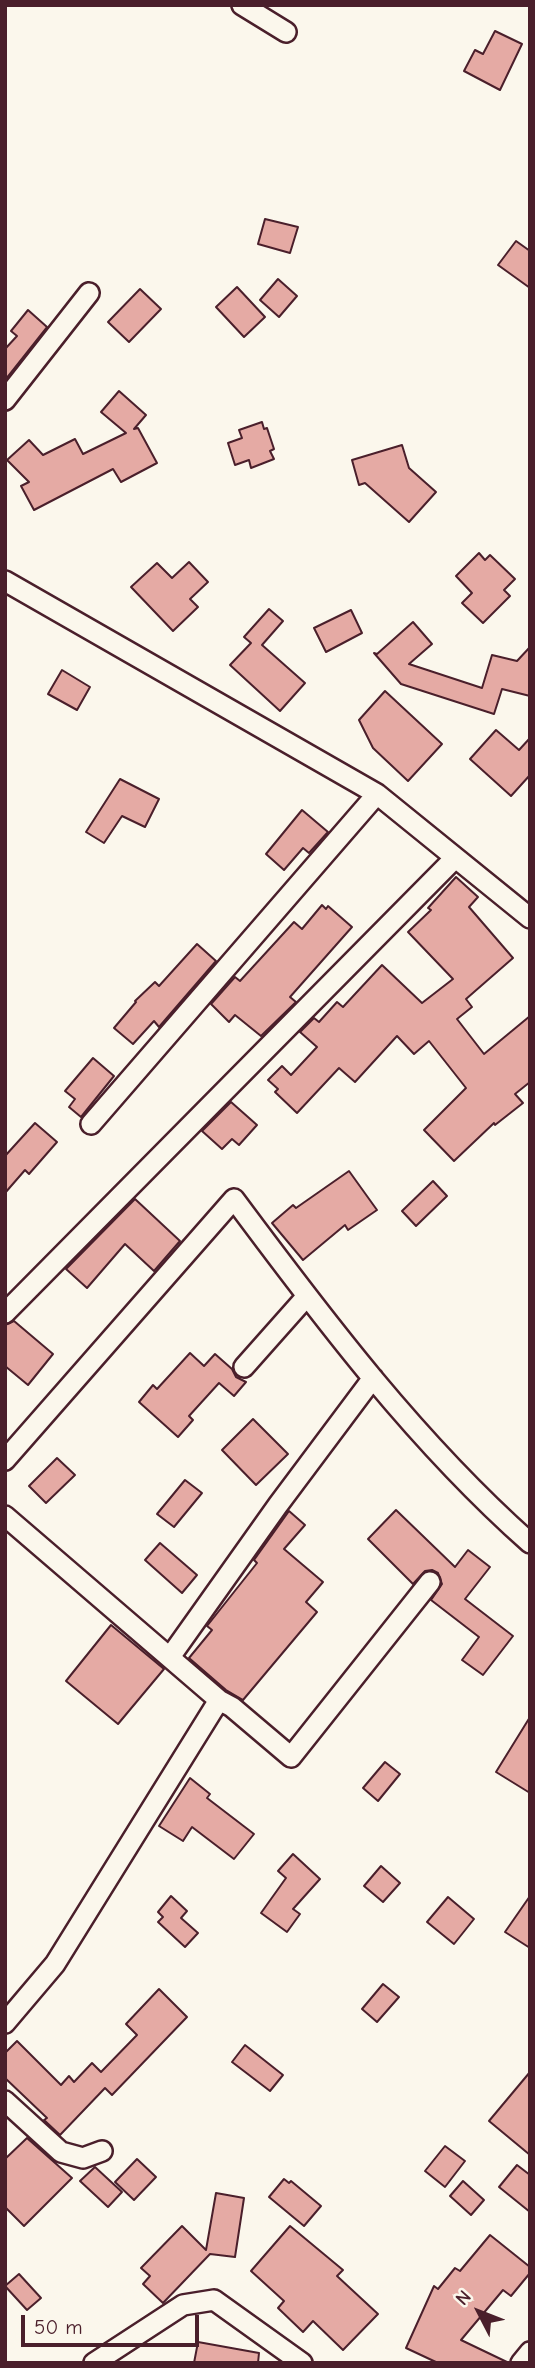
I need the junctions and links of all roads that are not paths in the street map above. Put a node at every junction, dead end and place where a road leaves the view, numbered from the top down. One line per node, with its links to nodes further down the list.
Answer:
1 (242, 5): 2 (street)
2 (286, 32)
3 (89, 293): 4 (street)
4 (5, 400)
5 (5, 581): 6 (street)
6 (377, 794): 7 (street); 9 (street)
7 (455, 858): 8 (street); 11 (street)
8 (530, 918)
9 (91, 1124)
10 (307, 1296): 12 (street); 13 (street); 14 (street)
11 (5, 1313)
12 (244, 1367)
13 (373, 1378): 16 (street); 18 (street)
14 (5, 1460)
15 (5, 1516): 18 (street)
16 (530, 1543)
17 (430, 1582): 19 (street)
18 (170, 1657): 19 (street)
19 (219, 1700): 20 (street)
20 (5, 2023)
21 (5, 2101): 22 (street)
22 (102, 2151)
23 (530, 2351): 26 (street)
24 (94, 2363): 25 (street)
25 (302, 2363)
26 (521, 2363)

